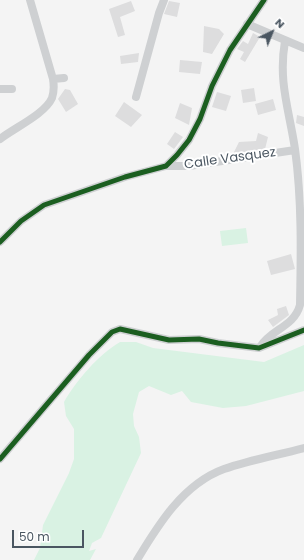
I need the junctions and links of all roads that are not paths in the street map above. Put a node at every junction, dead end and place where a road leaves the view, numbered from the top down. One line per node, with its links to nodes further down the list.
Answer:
1 (30, 0): 8 (street)
2 (164, 0): 11 (street)
3 (264, 0): 4 (street)
4 (247, 24): 5 (street); 14 (street)
5 (285, 41): 6 (street); 13 (street)
6 (304, 48)
7 (64, 78): 8 (street)
8 (53, 79): 12 (street)
9 (0, 89): 10 (street)
10 (12, 89)
11 (136, 97)
12 (0, 139)
13 (295, 150): 14 (street, Calle Vasquez); 17 (street)
14 (166, 166): 15 (street, Calle Vasquez)
15 (0, 242)
16 (304, 330): 17 (street)
17 (259, 348): 19 (street)
18 (304, 448): 20 (street)
19 (0, 459)
20 (137, 560)

